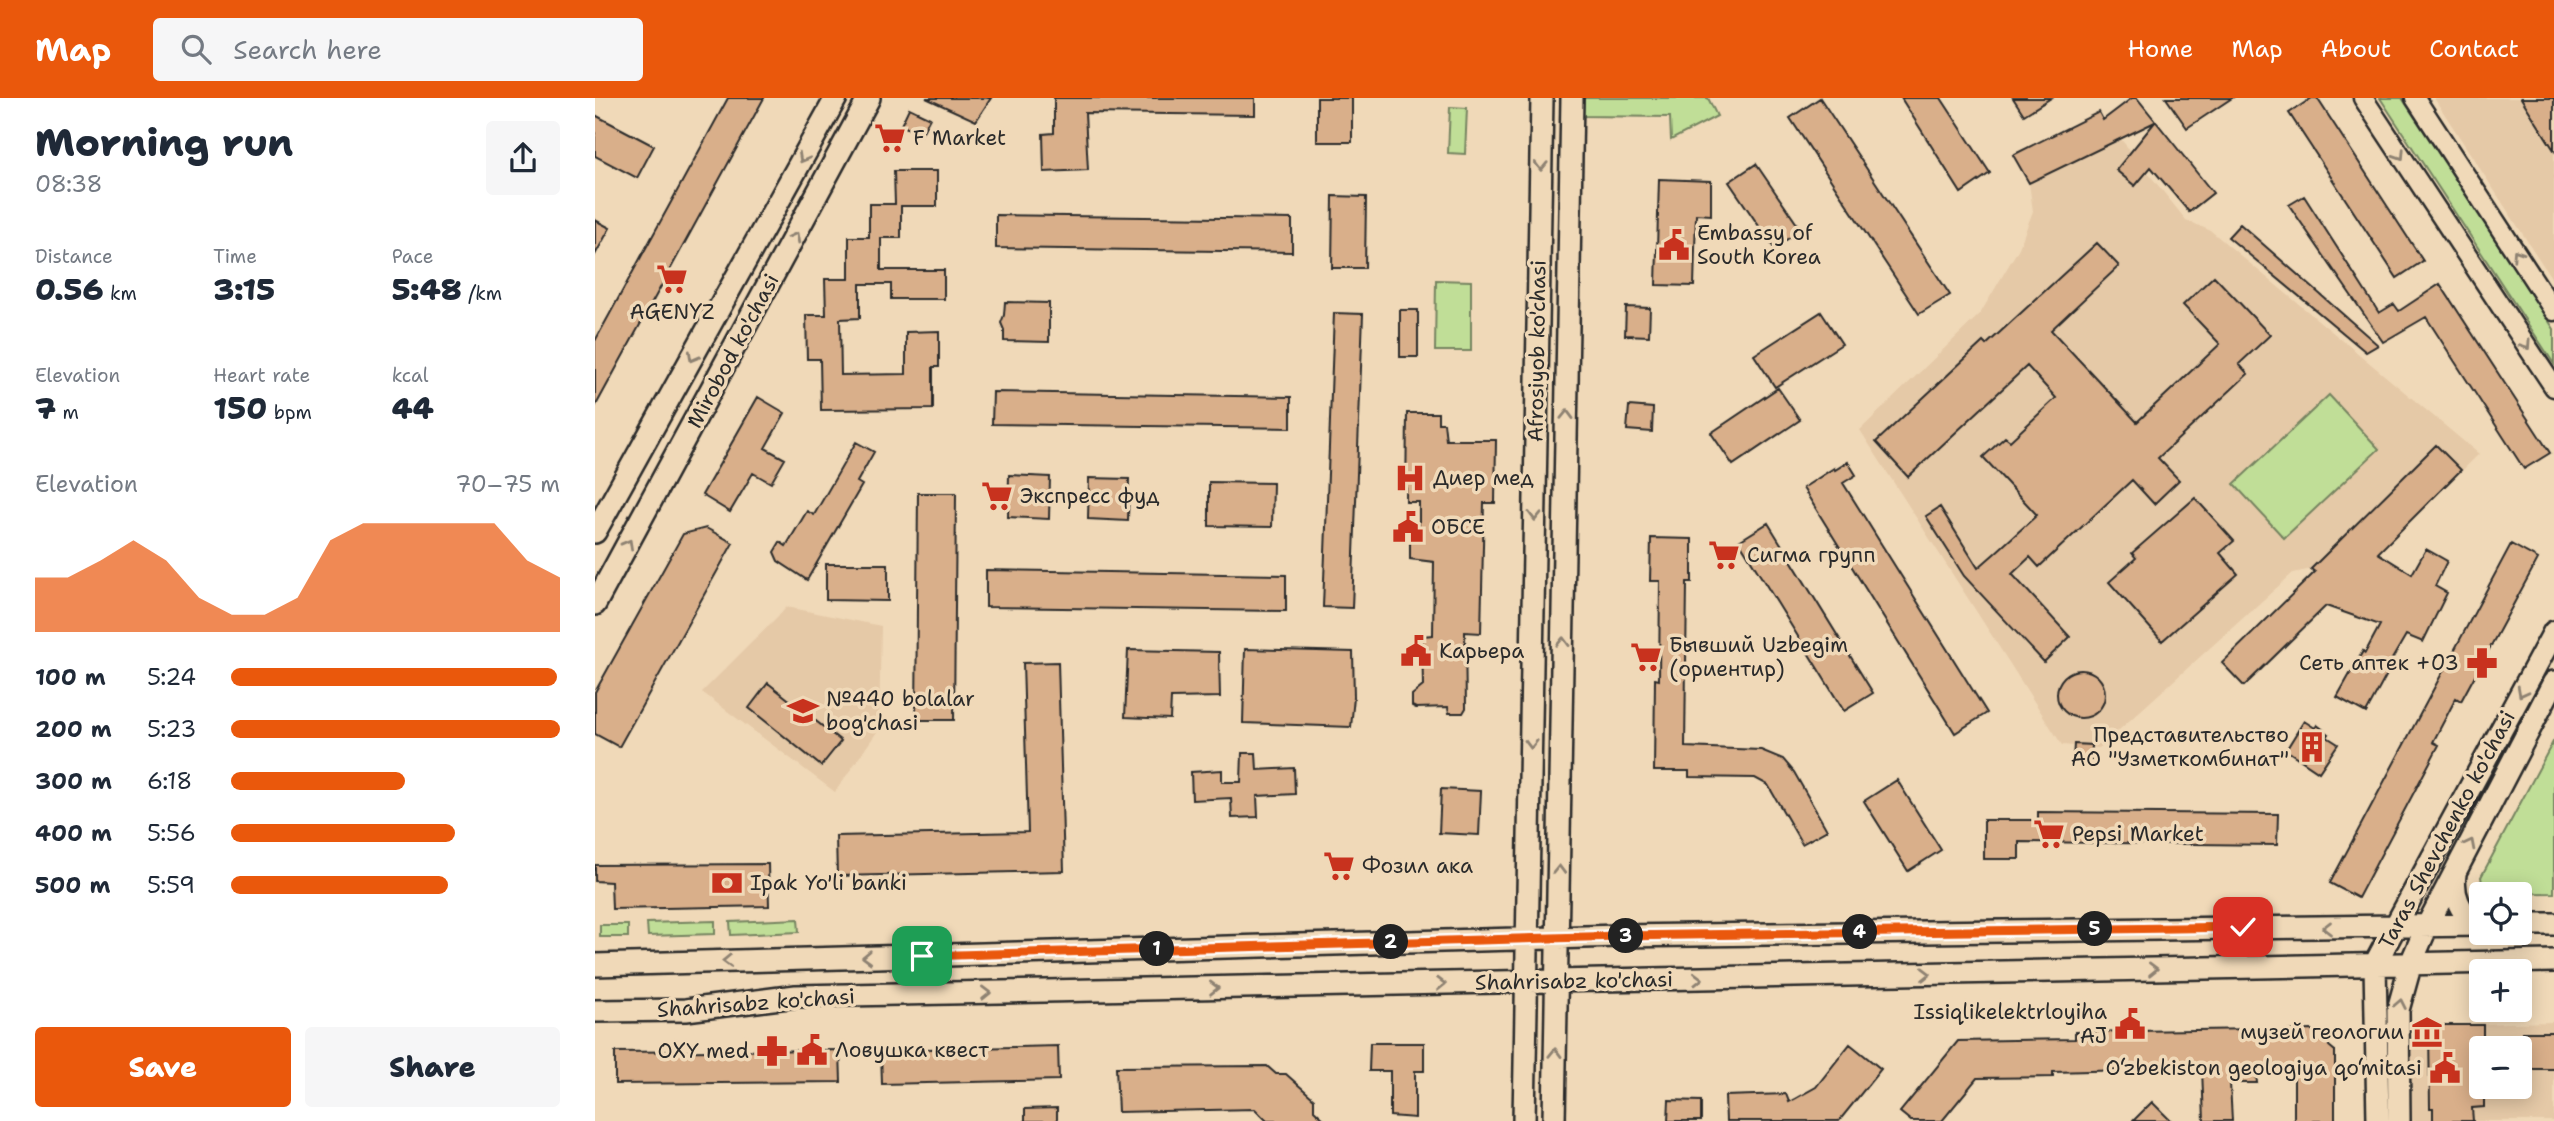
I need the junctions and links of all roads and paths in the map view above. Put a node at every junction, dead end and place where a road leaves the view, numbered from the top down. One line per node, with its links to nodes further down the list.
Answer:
1 (869, 98): 10 (main road, Mirobod ko'chasi, one-way to 1)
2 (1542, 98): 21 (main road, Afrosiyob ko'chasi, one-way to 21)
3 (1572, 98): 20 (main road, Afrosiyob ko'chasi, one-way to 3)
4 (2363, 98): 8 (street, one-way to 8)
5 (2415, 98): 7 (street, one-way to 5)
6 (834, 99): 9 (main road, Mirobod ko'chasi, one-way to 9)
7 (2554, 311)
8 (2554, 387)
9 (595, 532)
10 (595, 604)
11 (2554, 632): 19 (main road, Taras Shevchenko ko'chasi, one-way to 19)
12 (2554, 682): 13 (main road, Taras Shevchenko ko'chasi, one-way to 12)
13 (2456, 869): 14 (main road, Taras Shevchenko ko'chasi); 18 (main road, Taras Shevchenko ko'chasi)
14 (2469, 915)
15 (2532, 924): 16 (main road)
16 (2554, 924)
17 (2469, 925): 18 (main road, Shahrisabz ko'chasi)
18 (2427, 926): 19 (main road, Shahrisabz ko'chasi); 24 (main road, Taras Shevchenko ko'chasi)
19 (2395, 927): 20 (main road, Shahrisabz ko'chasi, one-way to 20); 23 (main road, Taras Shevchenko ko'chasi)
20 (1557, 938): 21 (main road, Shahrisabz ko'chasi); 27 (main road, Afrosiyob ko'chasi)
21 (1527, 939): 25 (main road, Shahrisabz ko'chasi, one-way to 25); 26 (main road, Afrosiyob ko'chasi)
22 (2554, 961): 24 (main road, Shahrisabz ko'chasi)
23 (2375, 964): 24 (main road, Shahrisabz ko'chasi); 27 (main road, Shahrisabz ko'chasi, one-way to 23); 31 (main road, Taras Shevchenko ko'chasi)
24 (2411, 964): 32 (main road, Taras Shevchenko ko'chasi, one-way to 24)
25 (595, 965)
26 (1527, 982): 27 (main road, Shahrisabz ko'chasi); 28 (main road, Shahrisabz ko'chasi, one-way to 26); 29 (main road, Afrosiyob ko'chasi)
27 (1557, 982): 30 (main road, Afrosiyob ko'chasi, one-way to 27)
28 (595, 1011)
29 (1524, 1121)
30 (1554, 1121)
31 (2378, 1121)
32 (2399, 1121)

